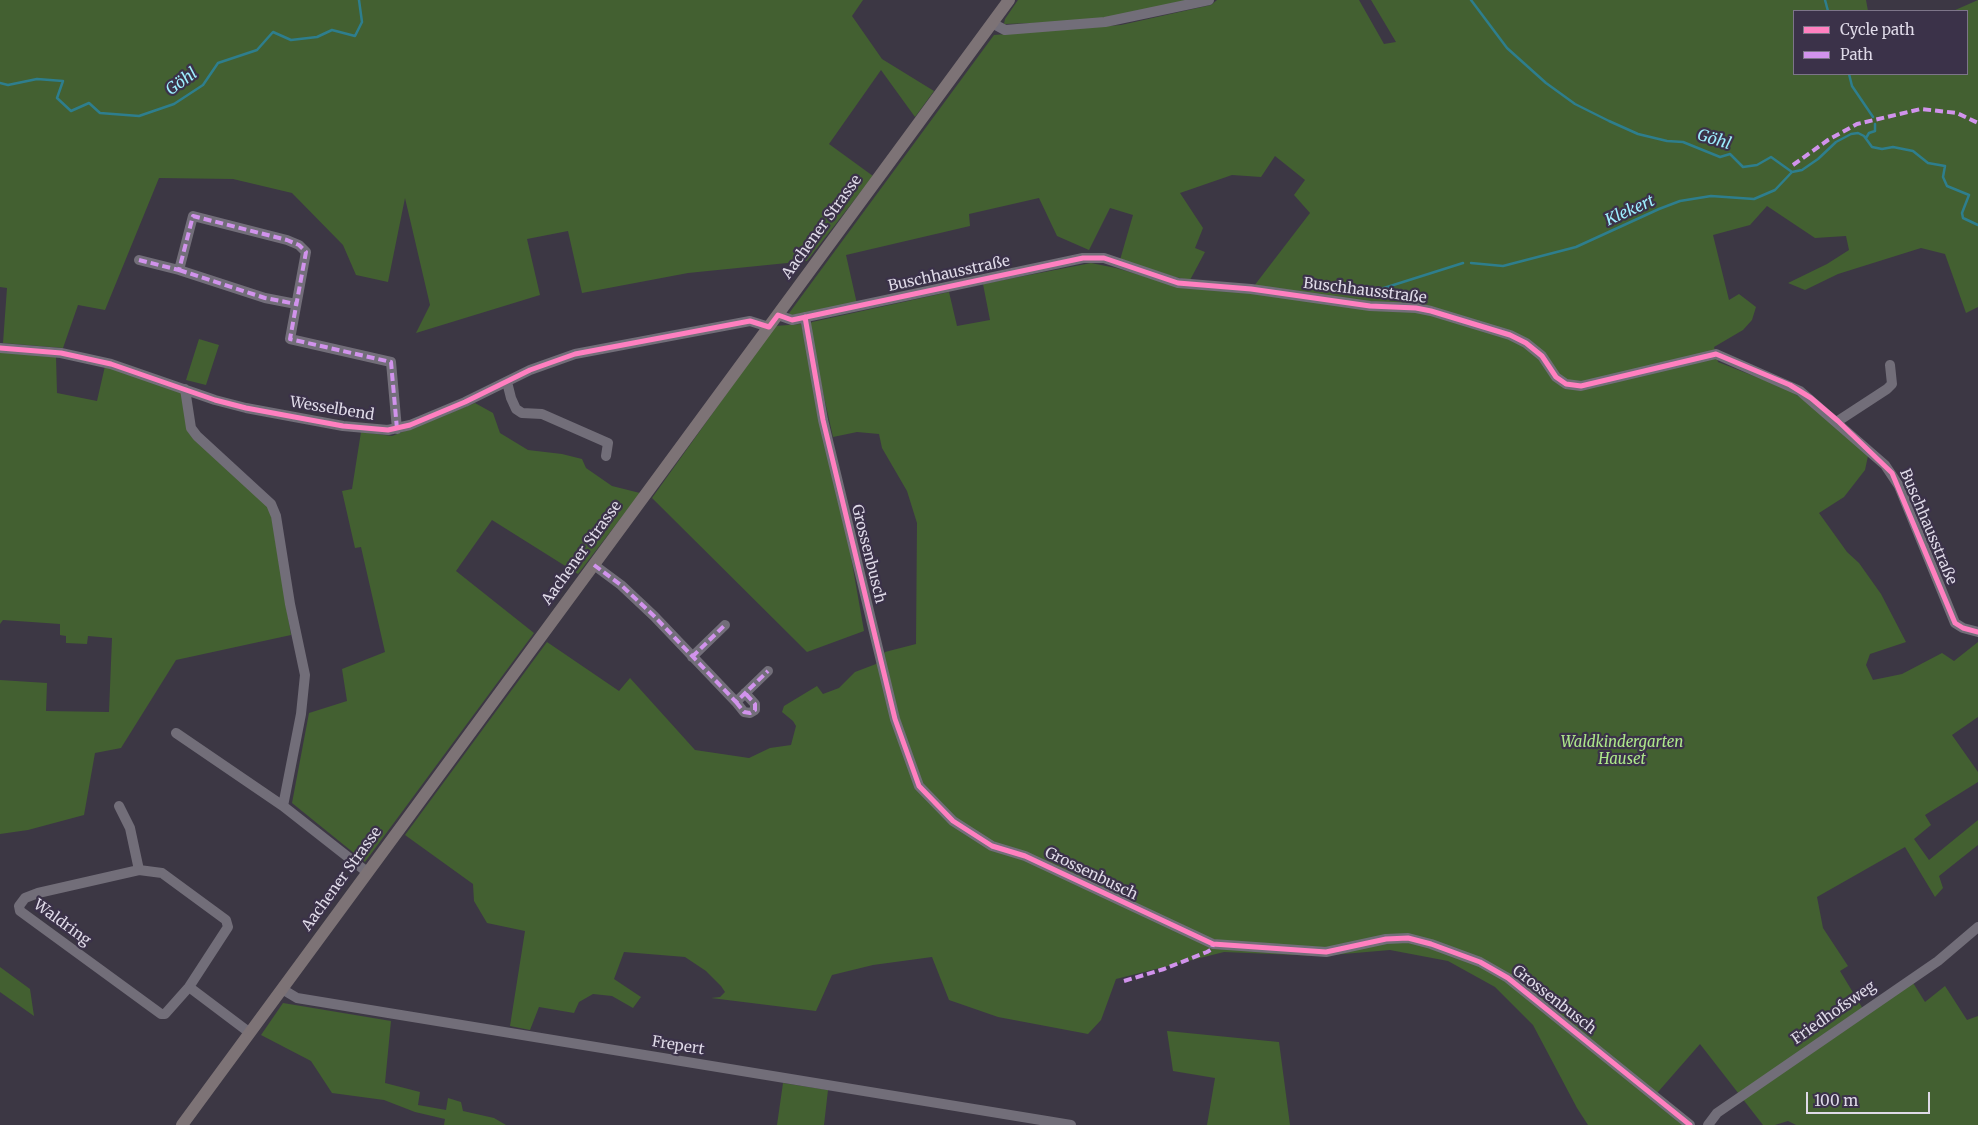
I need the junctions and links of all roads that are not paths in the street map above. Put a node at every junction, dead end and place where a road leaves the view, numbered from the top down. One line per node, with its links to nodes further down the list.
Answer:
1 (1009, 0): 3 (main road, Aachener Strasse)
2 (1209, 0): 3 (street)
3 (992, 23): 7 (main road, Aachener Strasse)
4 (139, 260): 5 (street)
5 (179, 270): 6 (street); 6 (street)
6 (296, 304): 15 (street)
7 (778, 315): 8 (street, Buschhausstraße); 9 (main road, Aachener Strasse)
8 (805, 317): 14 (street, Buschhausstraße); 35 (street, Grossenbusch)
9 (769, 327): 12 (street, Wesselbend); 17 (main road, Aachener Strasse)
10 (0, 348): 13 (street, Wesselbend)
11 (1890, 365): 14 (street)
12 (507, 382): 15 (street, Wesselbend); 16 (street)
13 (185, 389): 15 (street, Wesselbend); 26 (street)
14 (1838, 421): 19 (street, Buschhausstraße)
15 (397, 429)
16 (606, 456)
17 (594, 565): 20 (street); 28 (main road, Aachener Strasse)
18 (725, 625): 20 (street)
19 (1976, 628)
20 (692, 657): 23 (street)
21 (768, 671): 22 (street)
22 (745, 693): 23 (street); 23 (street)
23 (736, 702)
24 (176, 734): 26 (street)
25 (119, 806): 27 (street)
26 (283, 806): 28 (street)
27 (139, 870): 30 (street, Waldring); 30 (street, Waldring)
28 (366, 872): 31 (main road, Aachener Strasse)
29 (1978, 927): 36 (street, Friedhofsweg)
30 (189, 987): 32 (street)
31 (282, 989): 32 (main road, Aachener Strasse); 34 (street, Frepert)
32 (250, 1033): 33 (main road, Aachener Strasse)
33 (182, 1125)
34 (1071, 1125)
35 (1690, 1125)
36 (1708, 1125)

